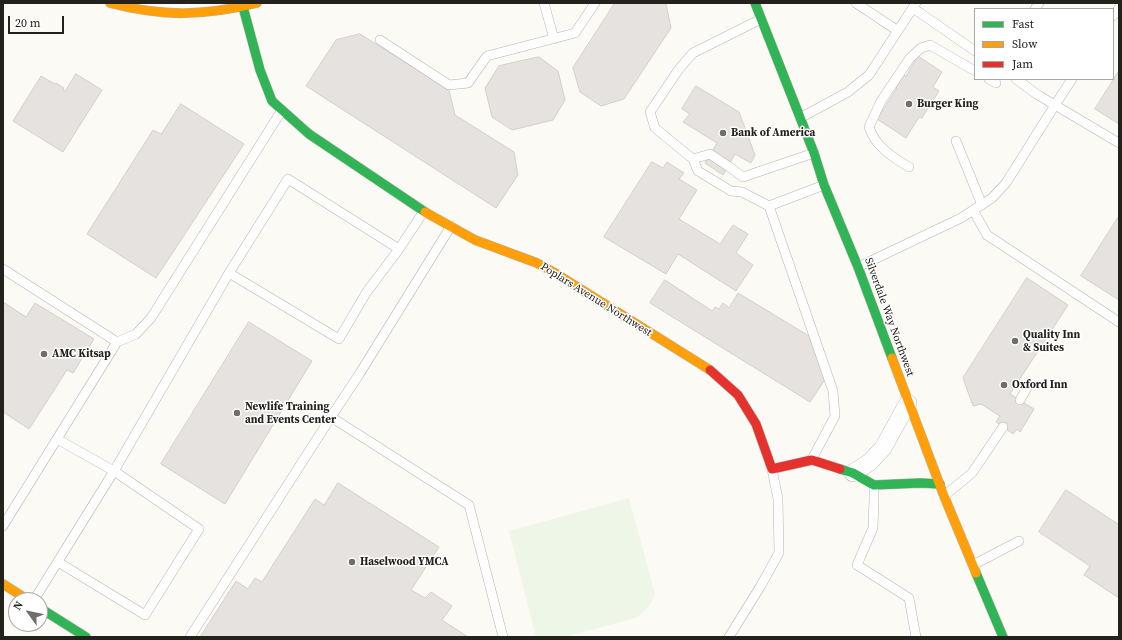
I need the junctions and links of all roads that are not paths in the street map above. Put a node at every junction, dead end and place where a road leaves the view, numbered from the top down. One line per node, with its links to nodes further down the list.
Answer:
1 (110, 3): 8 (street)
2 (258, 3): 8 (street)
3 (544, 3): 11 (lane)
4 (595, 3): 11 (lane)
5 (755, 3): 9 (street, Silverdale Way Northwest)
6 (856, 3): 10 (lane)
7 (915, 5): 10 (lane); 13 (lane)
8 (243, 7): 18 (street, Poplars Avenue Northwest)
9 (762, 19): 19 (street, Silverdale Way Northwest); 23 (lane)
10 (898, 31): 19 (lane)
11 (554, 39): 12 (lane)
12 (380, 40)
13 (974, 50)
14 (974, 70): 24 (lane)
15 (1017, 80): 17 (lane)
16 (1071, 80): 17 (lane)
17 (1055, 105): 21 (lane); 26 (lane)
18 (282, 110): 29 (street, Poplars Avenue Northwest); 36 (lane)
19 (800, 118): 22 (street, Silverdale Way Northwest)
20 (956, 141): 26 (lane)
21 (1119, 143)
22 (814, 153): 23 (lane); 25 (street, Silverdale Way Northwest)
23 (693, 159): 27 (lane)
24 (909, 166)
25 (824, 185): 27 (lane); 32 (street, Silverdale Way Northwest)
26 (982, 205): 28 (lane)
27 (769, 206): 43 (lane)
28 (973, 210): 32 (lane); 35 (lane)
29 (424, 211): 30 (street, Poplars Avenue Northwest); 31 (lane)
30 (451, 226): 40 (lane); 44 (street, Poplars Avenue Northwest)
31 (399, 249): 34 (lane); 34 (lane)
32 (858, 267): 39 (street, Silverdale Way Northwest)
33 (3, 269): 36 (lane)
34 (230, 273): 45 (lane)
35 (1119, 322)
36 (117, 342): 42 (lane)
37 (1028, 386): 38 (lane)
38 (1020, 400)
39 (908, 403): 46 (street); 47 (street, Silverdale Way Northwest)
40 (331, 417): 59 (lane); 60 (lane)
41 (1003, 427): 49 (lane)
42 (57, 440): 45 (lane); 50 (lane)
43 (812, 460): 44 (street); 46 (street)
44 (772, 469): 61 (lane)
45 (114, 471): 52 (lane); 52 (lane)
46 (853, 474): 48 (street)
47 (940, 484): 48 (street); 49 (street, Silverdale Way Northwest)
48 (874, 485): 62 (lane)
49 (944, 496): 53 (street, Silverdale Way Northwest)
50 (3, 526)
51 (1019, 541): 53 (lane)
52 (58, 562): 56 (lane)
53 (974, 565): 63 (street, Silverdale Way Northwest)
54 (3, 584): 55 (street)
55 (16, 592)
56 (39, 592)
57 (48, 613): 58 (street)
58 (86, 637)
59 (190, 637)
60 (503, 637)
61 (729, 637)
62 (916, 637)
63 (1003, 637)

